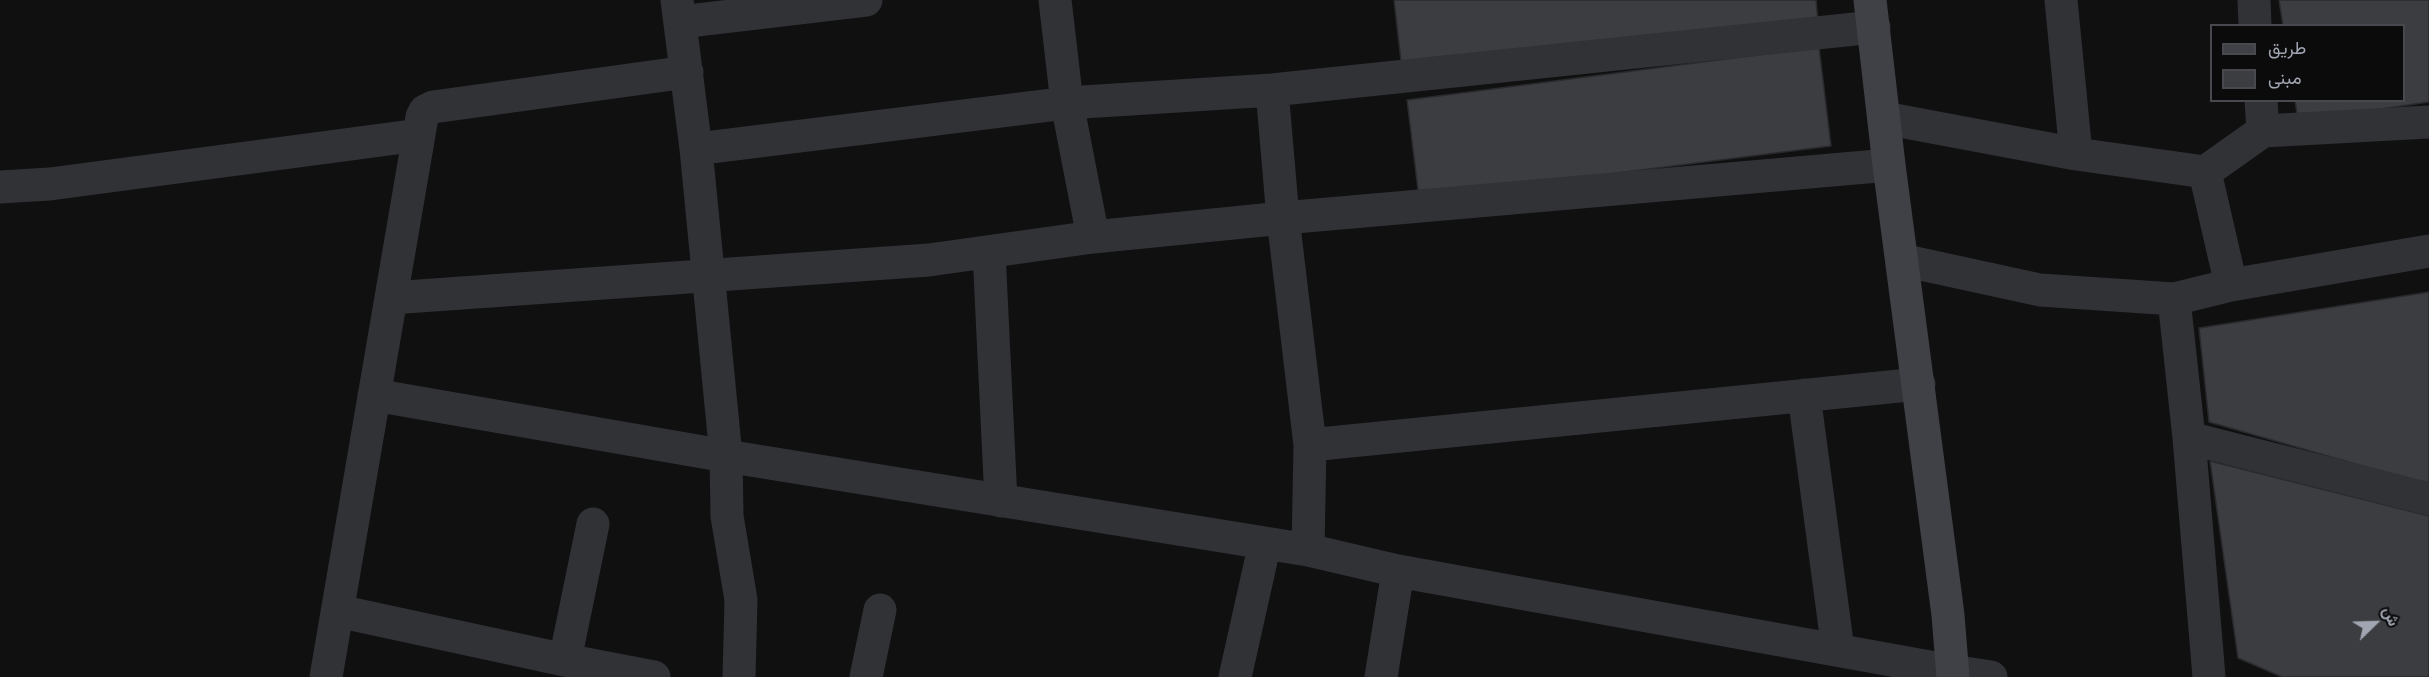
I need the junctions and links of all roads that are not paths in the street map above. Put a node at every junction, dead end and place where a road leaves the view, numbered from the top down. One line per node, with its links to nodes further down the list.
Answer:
1 (866, 0): 5 (street)
2 (1055, 0): 10 (street)
3 (2061, 0): 16 (street)
4 (2254, 0): 7 (street)
5 (679, 11): 8 (street)
6 (1872, 14): 9 (street); 12 (main road)
7 (2255, 24)
8 (687, 72): 14 (street); 15 (street)
9 (1272, 90): 10 (street); 20 (street)
10 (1067, 103): 15 (street); 21 (street)
11 (2262, 116): 13 (street); 18 (street)
12 (1884, 118): 16 (street); 17 (main road)
13 (2429, 122)
14 (419, 135): 19 (street); 27 (street)
15 (696, 149): 25 (street)
16 (2076, 154): 18 (street)
17 (1889, 165): 20 (street); 24 (main road)
18 (2205, 172): 26 (street)
19 (0, 187)
20 (1283, 218): 21 (street); 33 (street)
21 (1093, 237): 23 (street)
22 (2429, 251): 26 (street)
23 (989, 252): 25 (street); 36 (street)
24 (1902, 260): 28 (street); 29 (main road)
25 (708, 276): 27 (street); 34 (street)
26 (2231, 285): 28 (street)
27 (391, 298): 30 (street)
28 (2174, 299): 32 (street)
29 (1919, 384): 31 (street); 45 (main road)
30 (374, 395): 34 (street); 42 (street)
31 (1804, 395): 33 (street); 43 (street)
32 (2189, 438): 35 (street); 53 (street)
33 (1310, 445): 39 (street)
34 (726, 456): 36 (street); 48 (street)
35 (2429, 499)
36 (1001, 501): 38 (street)
37 (593, 524): 44 (street)
38 (1264, 543): 39 (street); 50 (street)
39 (1308, 550): 40 (street)
40 (1398, 571): 43 (street); 51 (street)
41 (880, 610): 49 (street)
42 (338, 611): 44 (street); 46 (street)
43 (1838, 650): 45 (street)
44 (565, 660): 47 (street)
45 (1953, 674): 52 (street)
46 (326, 677)
47 (654, 677)
48 (739, 677)
49 (866, 677)
50 (1235, 677)
51 (1381, 677)
52 (1991, 677)
53 (2209, 677)

